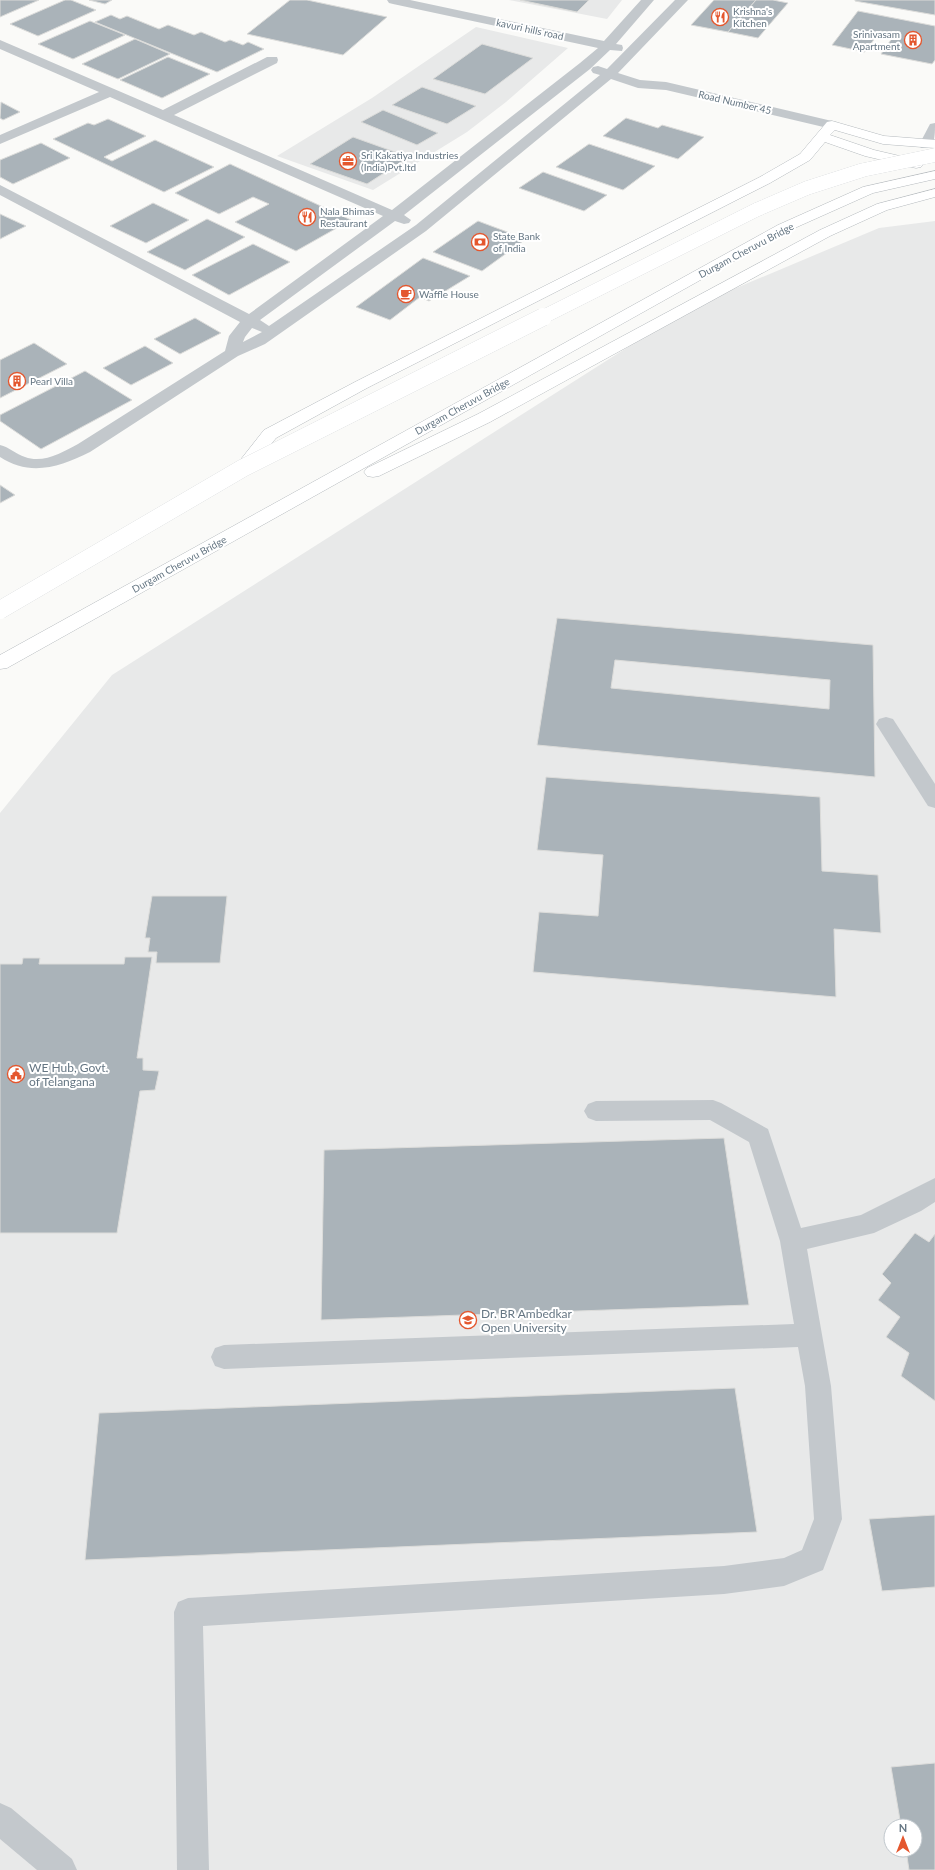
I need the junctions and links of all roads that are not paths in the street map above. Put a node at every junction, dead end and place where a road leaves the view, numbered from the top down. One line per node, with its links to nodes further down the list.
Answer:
1 (394, 0): 5 (street, kavuri hills road)
2 (648, 0): 5 (street)
3 (682, 0): 6 (street)
4 (0, 44): 11 (street)
5 (607, 46): 6 (street, kavuri hills road); 8 (street)
6 (634, 51): 9 (street)
7 (272, 60): 12 (street)
8 (585, 66): 9 (street, Road Number 45); 23 (street)
9 (609, 74): 10 (street, Road Number 45); 24 (street)
10 (638, 84): 13 (street, Road Number 45); 14 (street, Road Number 45)
11 (110, 92): 12 (street); 17 (street)
12 (163, 115): 23 (street)
13 (732, 115)
14 (832, 125): 16 (main road); 18 (main road)
15 (935, 126): 18 (street)
16 (814, 135): 19 (main road); 29 (main road)
17 (0, 140)
18 (932, 148): 29 (main road, bridge)
19 (935, 169)
20 (935, 175): 30 (main road, Durgam Cheruvu Bridge)
21 (0, 189): 25 (street)
22 (935, 194): 30 (main road)
23 (393, 216): 24 (street); 25 (street)
24 (421, 228): 26 (street)
25 (250, 320): 26 (street); 27 (street)
26 (272, 332): 27 (street)
27 (232, 353): 28 (street)
28 (0, 450)
29 (243, 468): 31 (main road, bridge)
30 (320, 485): 32 (main road, Durgam Cheruvu Bridge)
31 (0, 610)
32 (0, 663)
33 (886, 724): 34 (street)
34 (935, 801)
35 (596, 1111): 37 (street)
36 (935, 1189): 37 (street)
37 (794, 1241): 38 (street)
38 (810, 1335): 39 (street); 42 (street)
39 (224, 1357)
40 (0, 1819): 41 (street)
41 (61, 1870)
42 (193, 1870)

